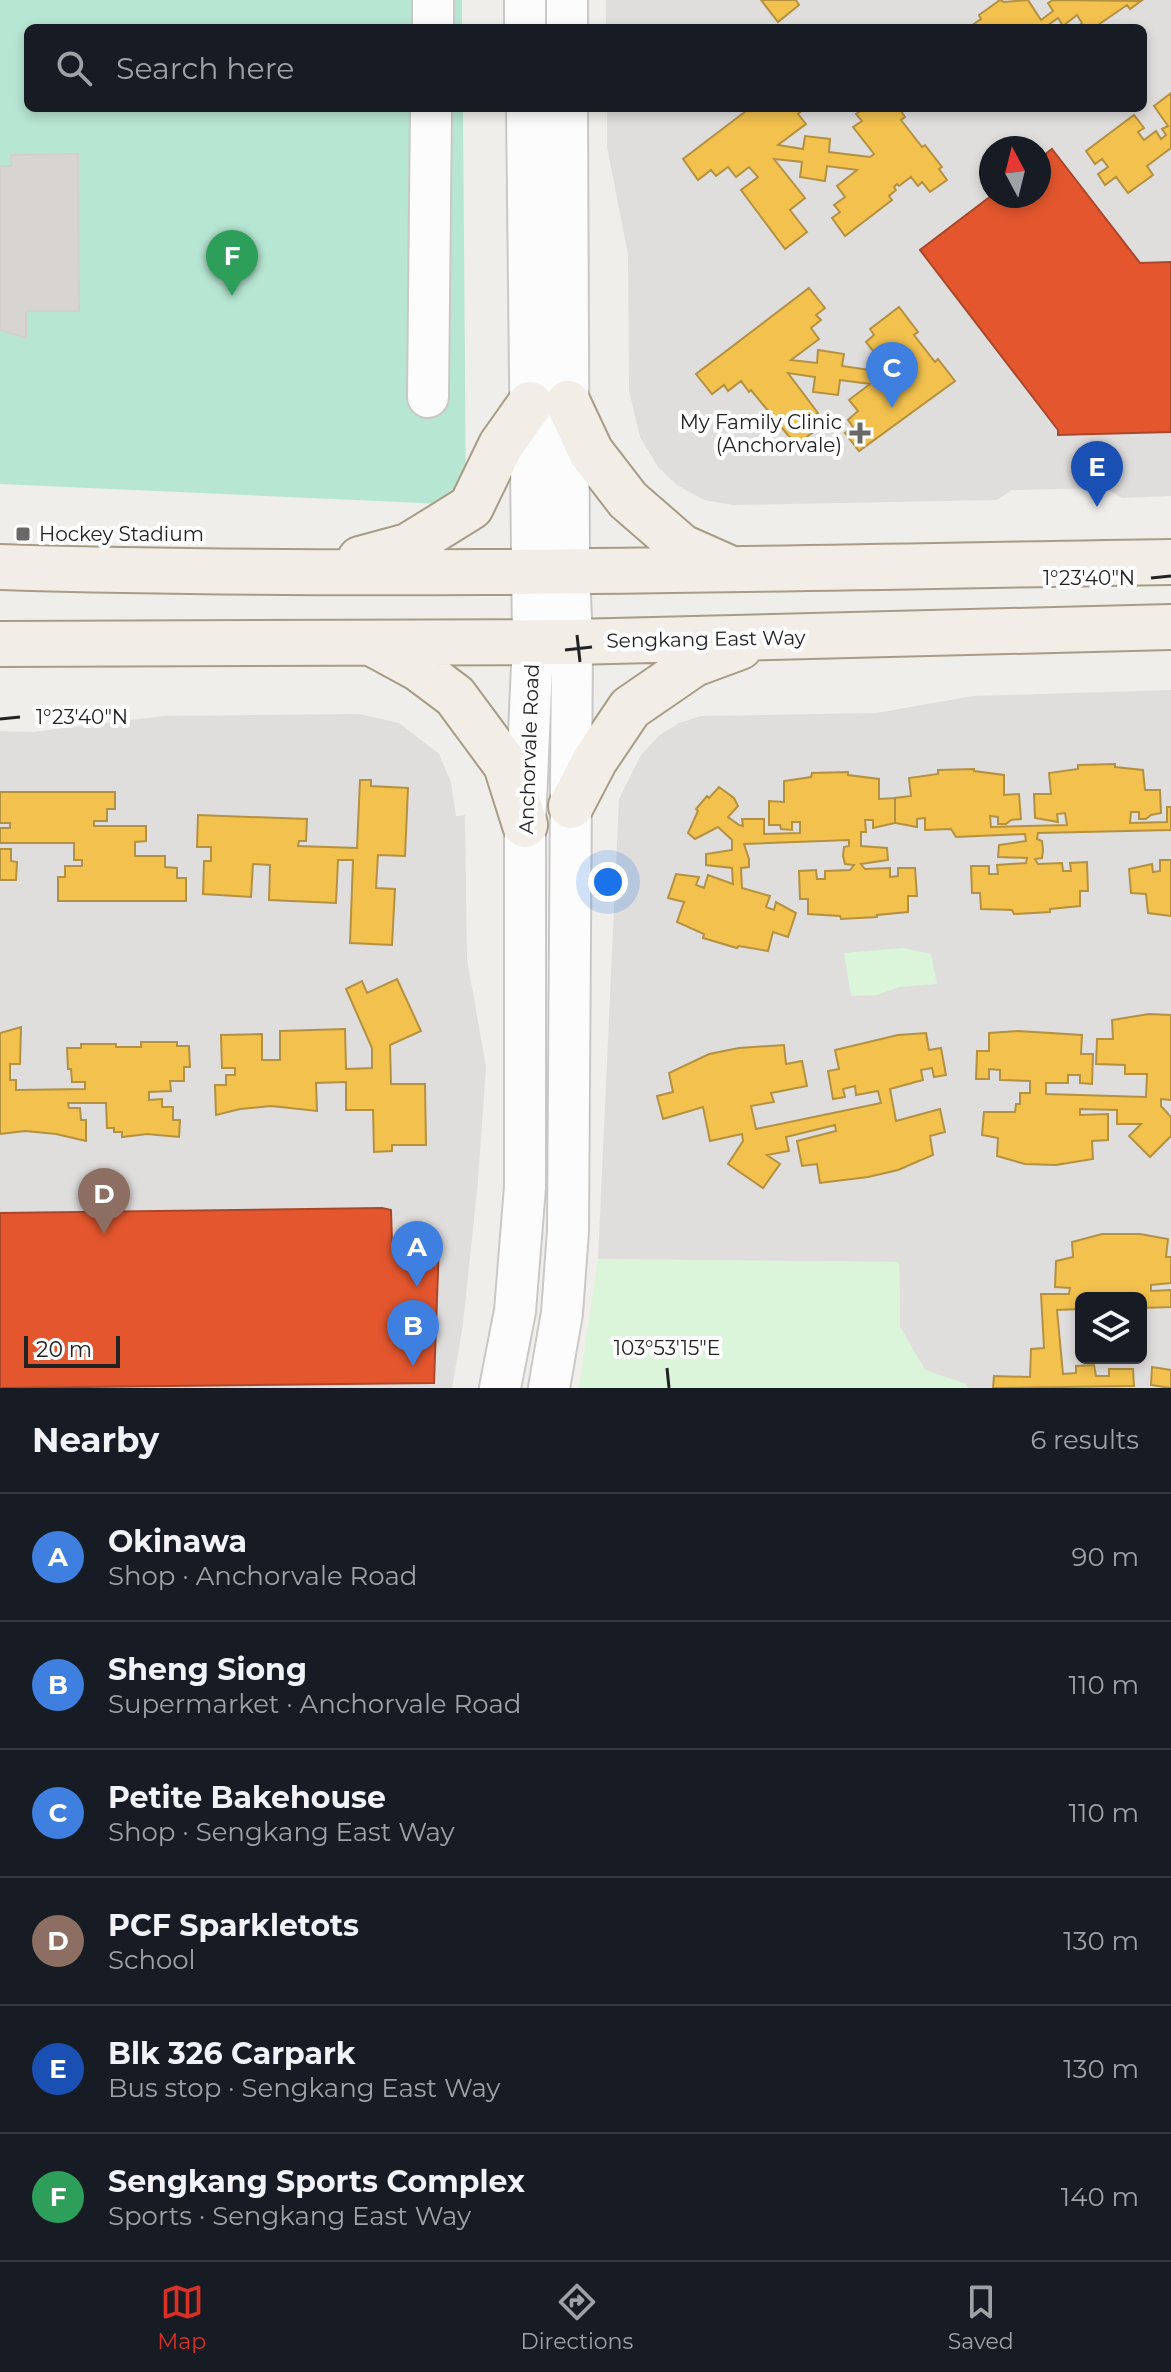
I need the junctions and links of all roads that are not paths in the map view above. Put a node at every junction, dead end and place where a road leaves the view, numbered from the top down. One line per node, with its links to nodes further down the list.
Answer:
1 (433, 0): 4 (street)
2 (525, 0): 5 (street)
3 (567, 0): 6 (street)
4 (433, 24)
5 (525, 24)
6 (567, 24)
7 (431, 112): 10 (street)
8 (527, 112): 11 (street, Anchorvale Road)
9 (567, 112): 11 (street, Anchorvale Road)
10 (428, 397)
11 (549, 403): 14 (main road); 15 (main road); 16 (street, Anchorvale Road)
12 (1171, 562): 14 (main road)
13 (0, 567): 15 (main road)
14 (730, 569): 16 (main road)
15 (315, 570): 16 (main road)
16 (550, 573): 19 (street, Anchorvale Road)
17 (1171, 627): 18 (main road, Sengkang East Way)
18 (765, 638): 19 (main road, Sengkang East Way); 22 (main road)
19 (553, 642): 20 (main road, Sengkang East Way); 22 (street, Anchorvale Road); 23 (street, Anchorvale Road)
20 (370, 643): 21 (main road, Sengkang East Way); 23 (main road)
21 (0, 644)
22 (571, 806): 25 (street, Anchorvale Road)
23 (525, 825): 24 (street, Anchorvale Road)
24 (500, 1388)
25 (549, 1388)

